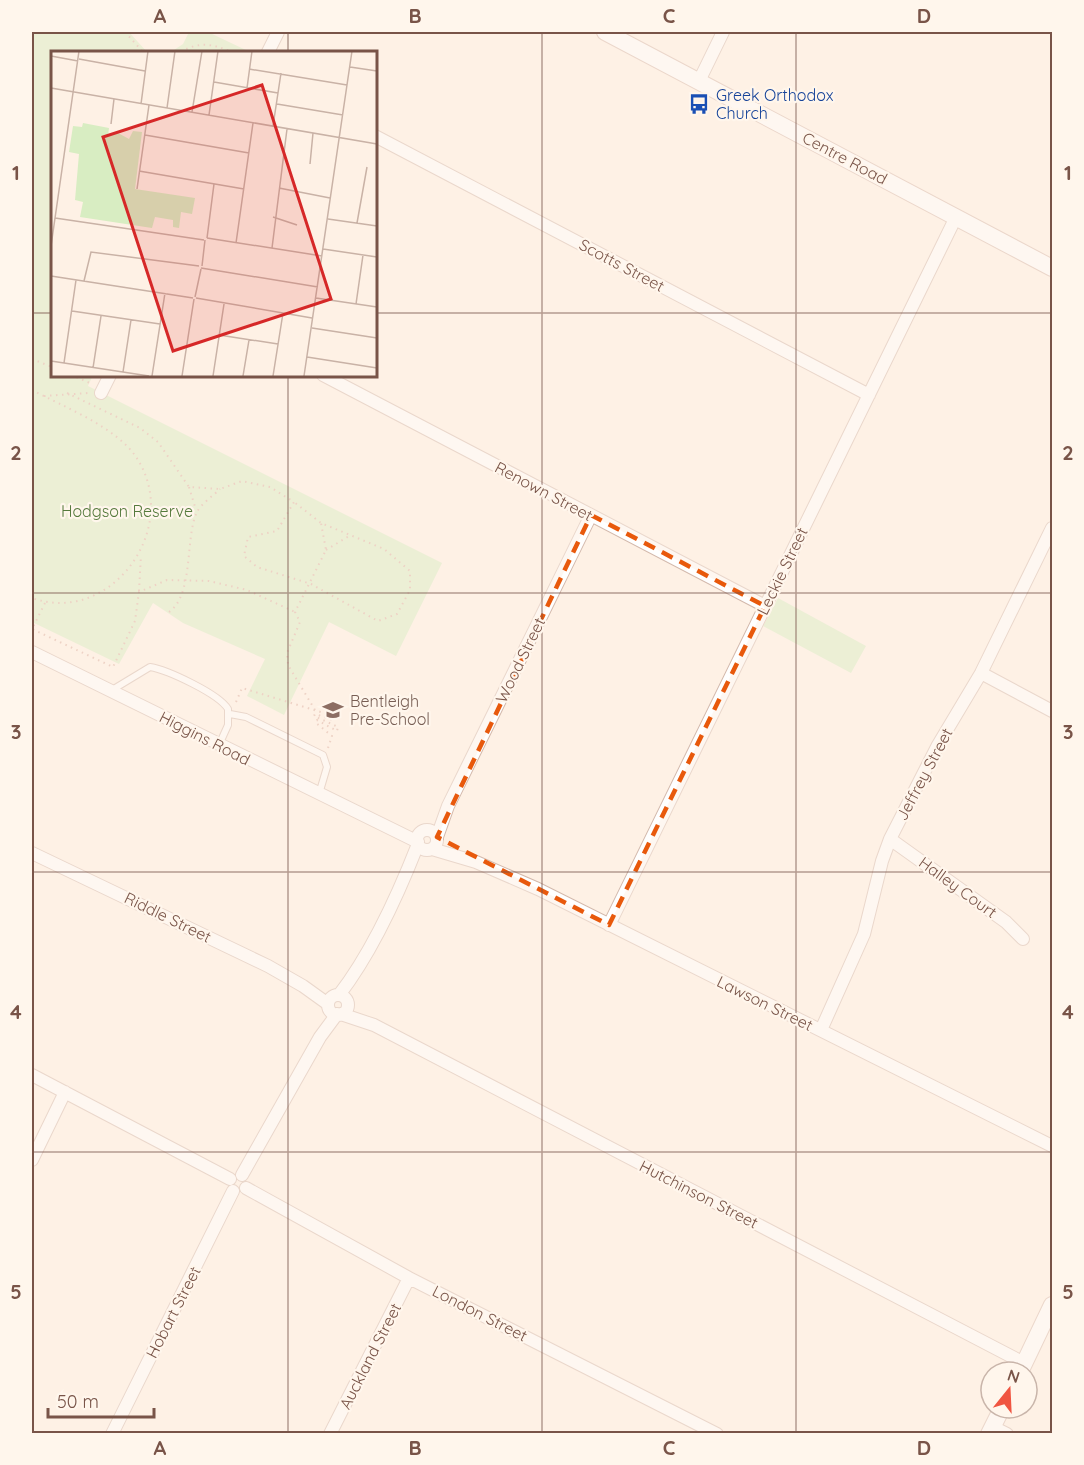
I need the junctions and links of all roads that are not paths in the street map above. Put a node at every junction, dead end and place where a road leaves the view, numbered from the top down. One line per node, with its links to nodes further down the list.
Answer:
1 (278, 32): 4 (street)
2 (605, 32): 5 (main road, Centre Road)
3 (723, 32): 5 (street)
4 (268, 51)
5 (699, 81): 7 (main road, Centre Road)
6 (376, 137): 12 (street, Scotts Street)
7 (956, 217): 8 (main road, Centre Road); 12 (street, Leckie Street)
8 (1053, 268)
9 (110, 376): 11 (street)
10 (325, 376): 13 (street, Renown Street)
11 (101, 393)
12 (869, 395): 15 (street, Leckie Street)
13 (591, 515): 15 (street, Renown Street); 24 (street, Wood Street)
14 (1053, 528): 17 (street, Jeffrey Street)
15 (765, 606): 26 (street, Leckie Street)
16 (32, 652): 18 (street, Higgins Road)
17 (981, 673): 19 (street); 23 (street, Jeffrey Street)
18 (112, 691): 20 (lane); 21 (street, Higgins Road)
19 (1053, 711)
20 (230, 714): 21 (lane); 22 (lane)
21 (219, 745): 22 (street, Higgins Road)
22 (319, 794): 24 (street, Higgins Road)
23 (890, 839): 27 (street, Halley Court); 29 (street, Jeffrey Street)
24 (427, 840): 26 (street, Lawson Street); 28 (street, Hobart Street)
25 (32, 853): 28 (street, Riddle Street)
26 (609, 925): 29 (street, Lawson Street)
27 (1023, 939)
28 (338, 1005): 34 (street, Hobart Street); 37 (street, Hutchinson Street)
29 (821, 1030): 32 (street, Lawson Street)
30 (32, 1076): 31 (street)
31 (65, 1092): 33 (street); 34 (street)
32 (1053, 1146)
33 (32, 1160)
34 (235, 1182): 35 (street, London Street); 39 (street, Hobart Street)
35 (410, 1278): 40 (street, Auckland Street); 41 (street, London Street)
36 (1053, 1305): 38 (main road)
37 (1009, 1360)
38 (1026, 1360)
39 (112, 1434)
40 (330, 1434)
41 (717, 1434)

